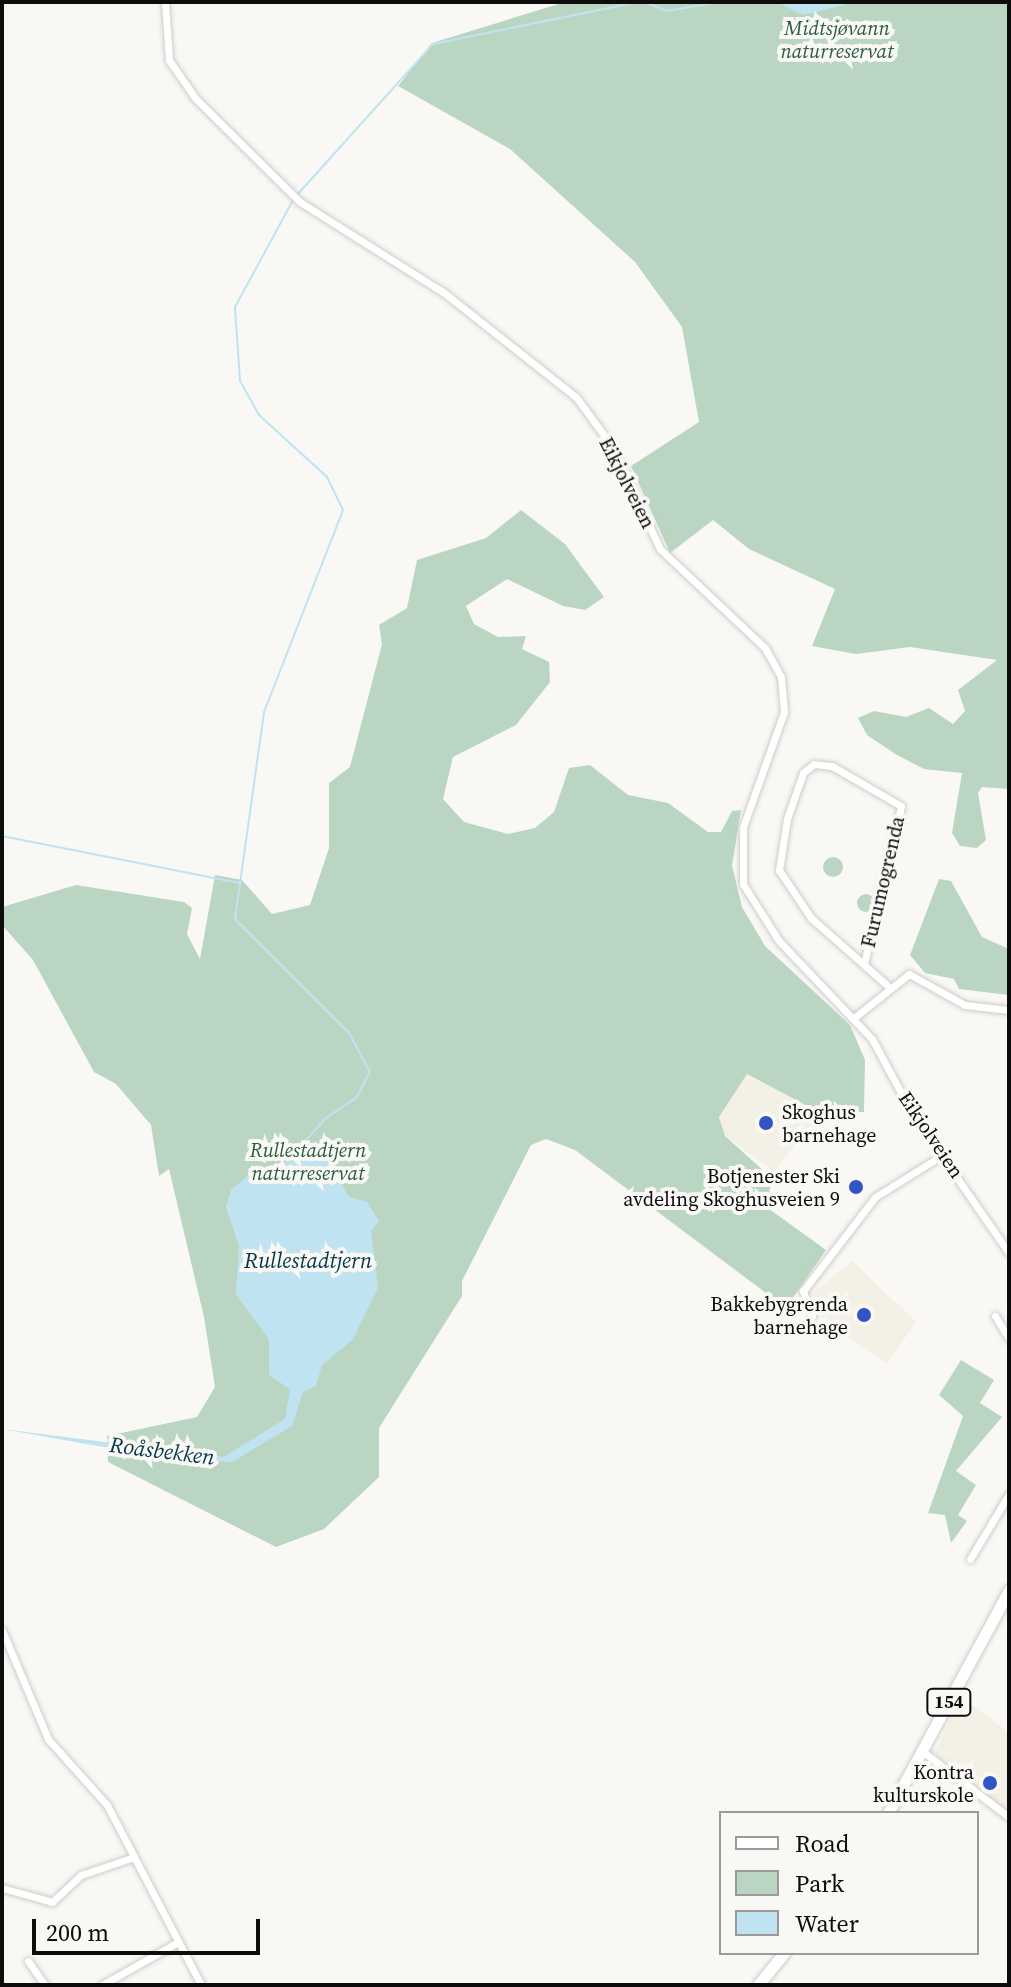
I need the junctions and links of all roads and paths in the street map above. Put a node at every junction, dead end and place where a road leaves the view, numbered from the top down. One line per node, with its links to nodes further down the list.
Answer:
1 (165, 2): 5 (street, Eikjolveien)
2 (864, 964): 2 (street, Furumogrenda); 3 (street, Furumogrenda)
3 (887, 985): 4 (street); 5 (street)
4 (1009, 1010)
5 (855, 1017): 6 (street, Eikjolveien)
6 (944, 1154): 7 (street, Eikjolveien); 8 (street)
7 (1009, 1253)
8 (812, 1316)
9 (995, 1316): 10 (street)
10 (1009, 1338)
11 (1009, 1494): 12 (street)
12 (970, 1559)
13 (1009, 1590): 15 (main road, 154)
14 (2, 1630): 18 (street)
15 (922, 1751): 16 (main road, 154); 17 (street)
16 (889, 1811)
17 (1009, 1817)
18 (134, 1857): 19 (street); 20 (street)
19 (2, 1888)
20 (178, 1942): 25 (street); 26 (street)
21 (783, 1955): 23 (main road)
22 (28, 1961): 24 (street)
23 (762, 1984)
24 (45, 1985)
25 (102, 1985)
26 (201, 1985)

